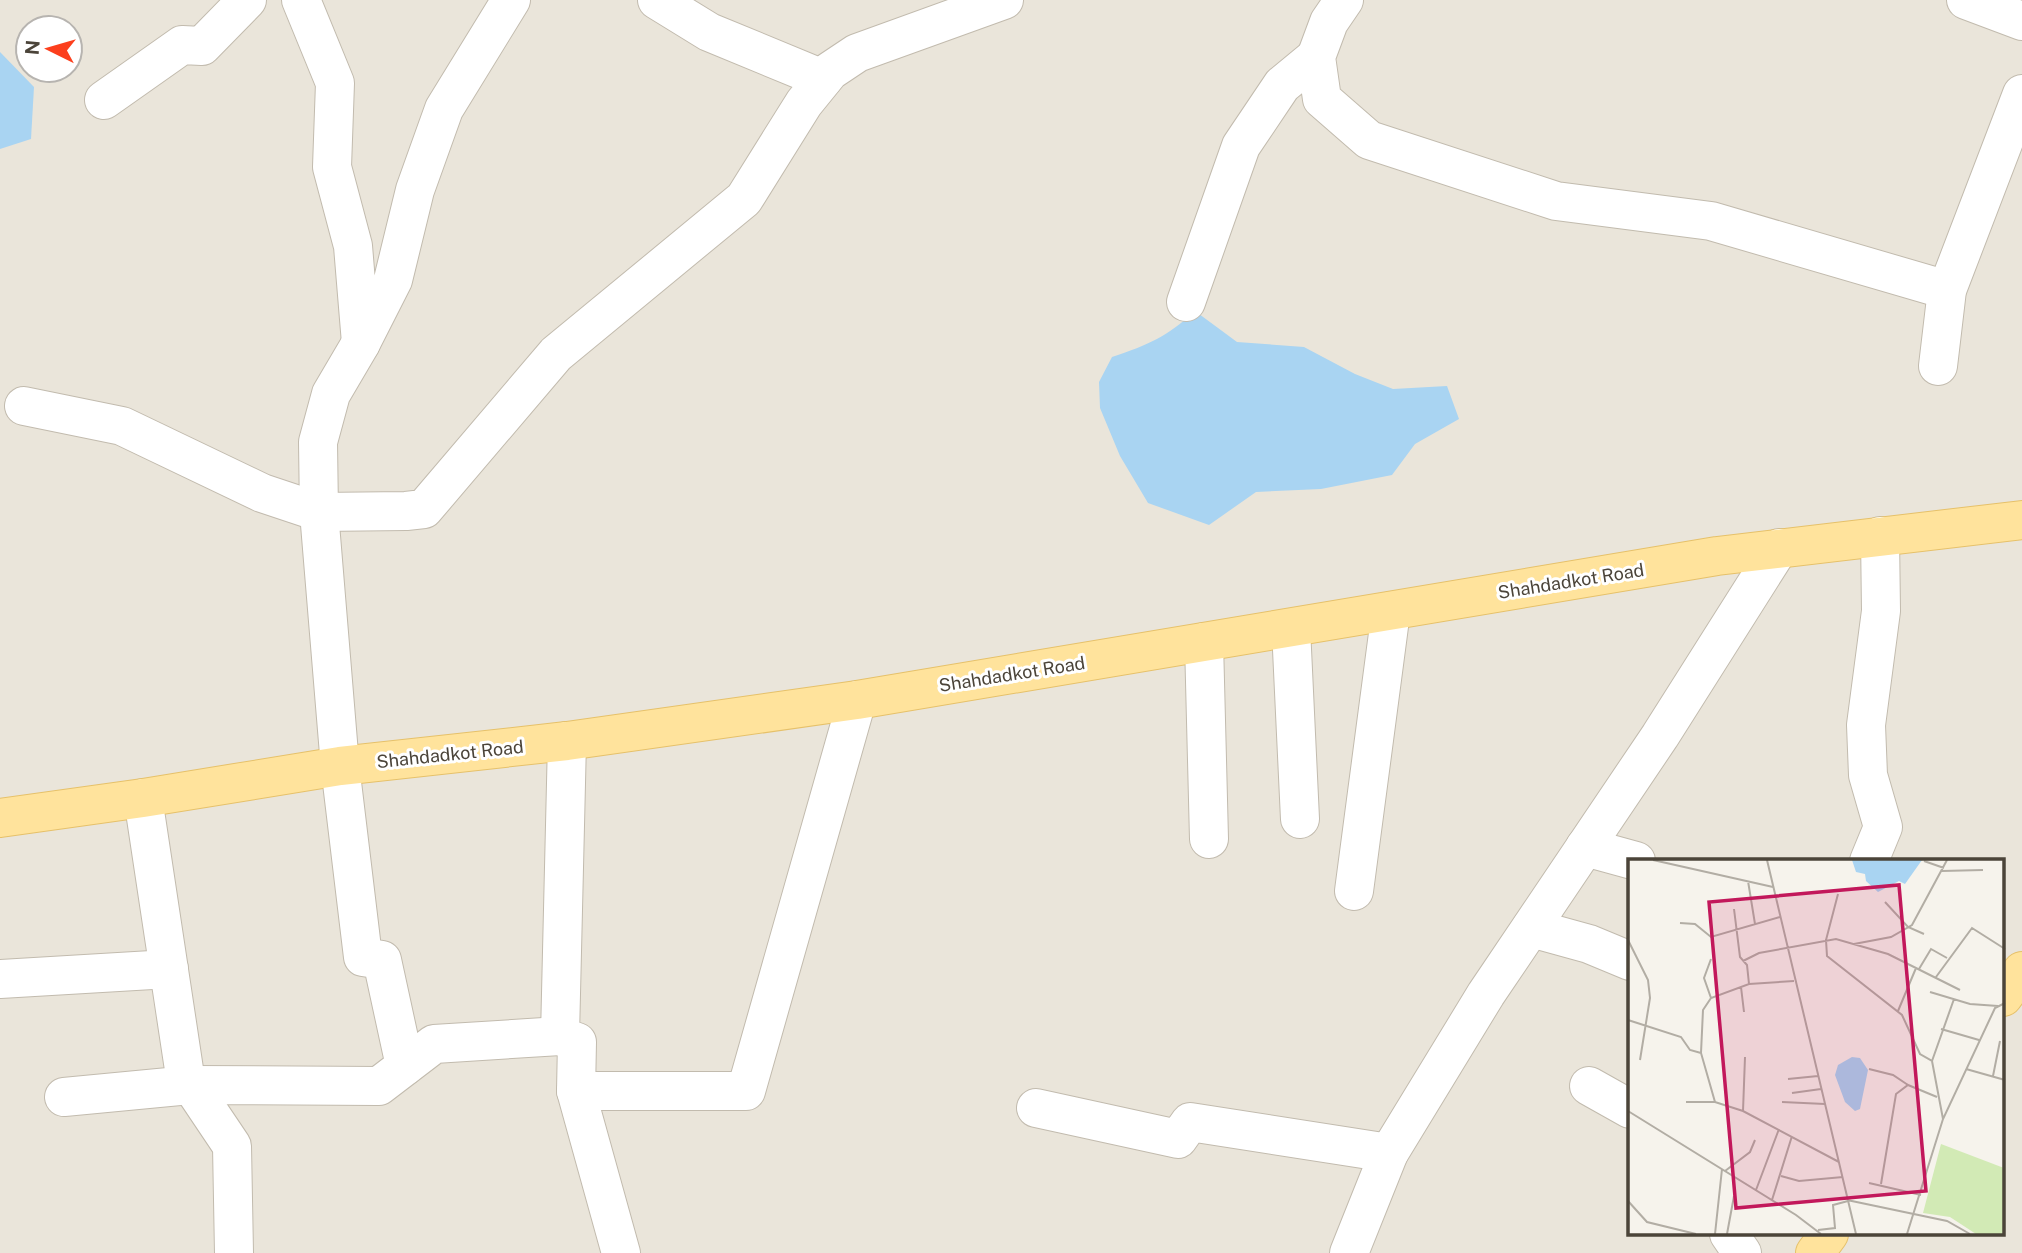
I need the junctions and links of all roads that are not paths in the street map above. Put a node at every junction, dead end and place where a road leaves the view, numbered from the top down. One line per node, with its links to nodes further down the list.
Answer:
1 (247, 0): 12 (street)
2 (301, 0): 15 (street)
3 (511, 0): 15 (street)
4 (657, 0): 10 (street)
5 (1004, 0): 10 (street)
6 (1344, 0): 9 (street)
7 (1966, 0): 8 (street)
8 (2022, 21)
9 (1316, 57): 13 (street); 14 (street)
10 (823, 79): 18 (street)
11 (2022, 94): 13 (street)
12 (104, 100)
13 (1947, 290): 16 (street)
14 (1186, 302)
15 (362, 343): 18 (street)
16 (1938, 366)
17 (24, 406): 18 (street)
18 (319, 512): 27 (street)
19 (2022, 520): 20 (main road, Shahdadkot Road)
20 (1880, 536): 21 (main road, Shahdadkot Road); 34 (street)
21 (1779, 548): 22 (main road, Shahdadkot Road); 32 (street)
22 (1391, 611): 23 (main road, Shahdadkot Road); 35 (street)
23 (1291, 628): 24 (main road, Shahdadkot Road); 30 (street)
24 (1204, 642): 25 (main road, Shahdadkot Road); 31 (street)
25 (857, 700): 26 (main road, Shahdadkot Road); 46 (street)
26 (567, 741): 27 (main road, Shahdadkot Road); 42 (street)
27 (341, 765): 28 (main road, Shahdadkot Road); 43 (street)
28 (143, 798): 29 (main road, Shahdadkot Road); 38 (street)
29 (0, 818)
30 (1300, 818)
31 (1209, 839)
32 (1585, 847): 33 (street); 36 (street)
33 (1629, 859)
34 (1870, 859)
35 (1354, 891)
36 (1531, 928): 37 (street); 50 (street)
37 (1628, 960)
38 (169, 968): 40 (street); 44 (street)
39 (2022, 971): 41 (main road)
40 (0, 979)
41 (2004, 996)
42 (560, 1036): 43 (street); 46 (street)
43 (405, 1066): 44 (street)
44 (190, 1085): 47 (street); 53 (street)
45 (1589, 1086): 49 (street)
46 (576, 1091): 54 (street)
47 (64, 1097)
48 (1036, 1108): 50 (street)
49 (1628, 1108)
50 (1389, 1153): 55 (street)
51 (1730, 1236): 56 (street)
52 (1828, 1236): 57 (main road)
53 (234, 1253)
54 (621, 1253)
55 (1349, 1253)
56 (1742, 1253)
57 (1815, 1253)

